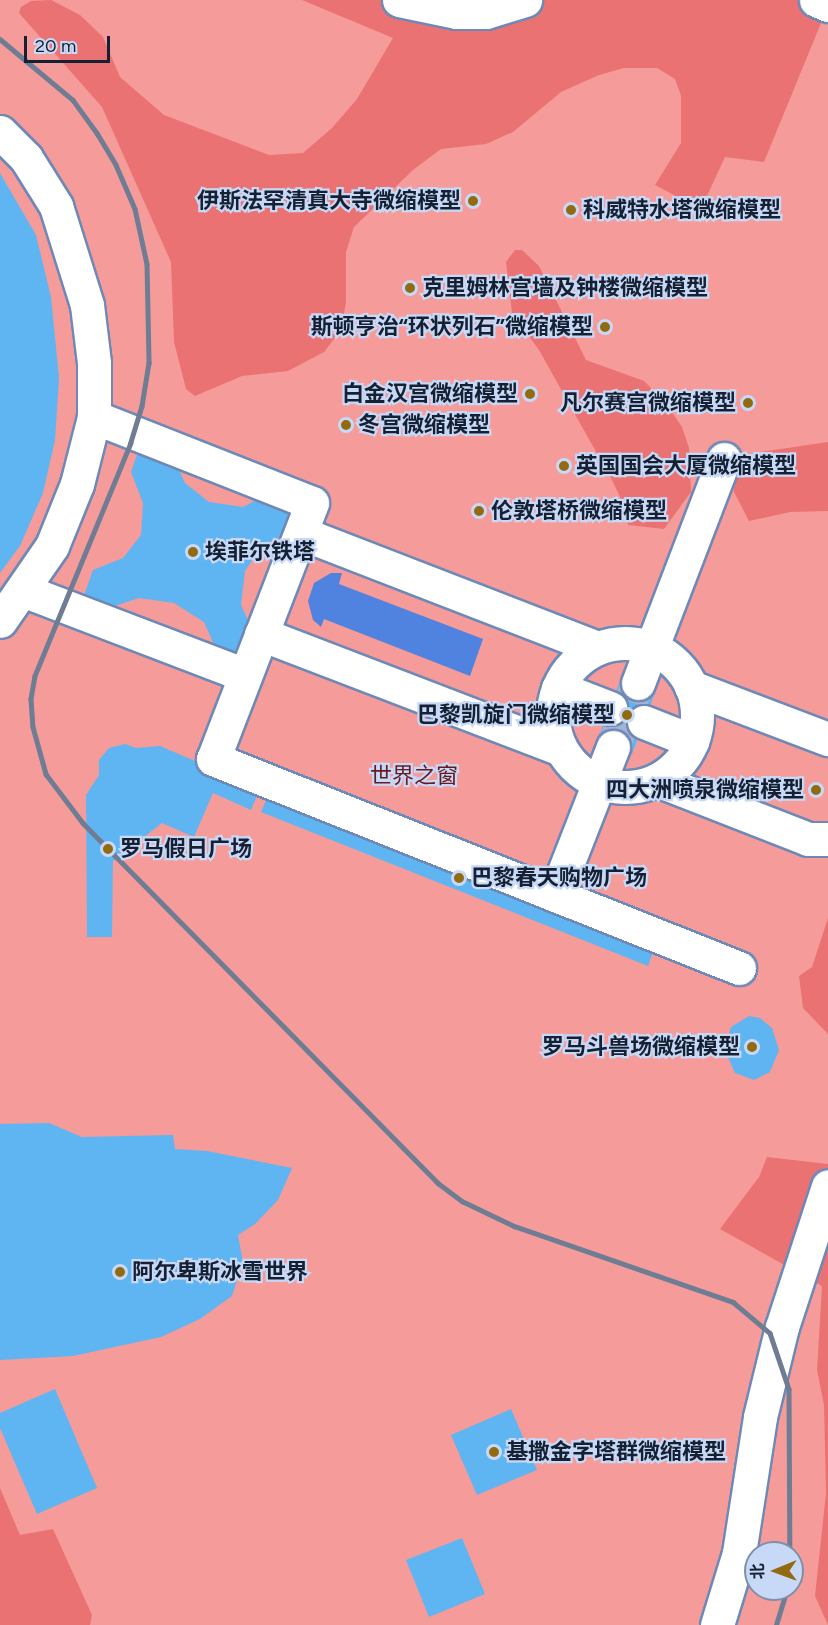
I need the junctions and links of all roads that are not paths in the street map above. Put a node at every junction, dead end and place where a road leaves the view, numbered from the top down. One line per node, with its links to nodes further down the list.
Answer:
1 (399, 0): 2 (street)
2 (525, 0)
3 (816, 0): 4 (street)
4 (828, 5)
5 (0, 132): 6 (street)
6 (94, 417): 8 (street); 9 (street)
7 (724, 459): 13 (street)
8 (301, 533): 11 (street); 12 (street)
9 (25, 591): 10 (street); 14 (street)
10 (0, 621)
11 (261, 634): 14 (street); 23 (street)
12 (598, 648): 13 (street); 17 (street)
13 (651, 648): 15 (street); 16 (street)
14 (245, 675): 27 (street)
15 (638, 683)
16 (691, 687): 20 (street); 21 (street)
17 (558, 688): 18 (street); 23 (street)
18 (610, 708)
19 (644, 722): 21 (street)
20 (828, 739)
21 (692, 741): 24 (street)
22 (613, 747): 25 (street)
23 (560, 749): 25 (street)
24 (657, 780): 25 (street); 26 (street)
25 (599, 783): 27 (street)
26 (828, 839)
27 (555, 895): 28 (street)
28 (739, 968)
29 (828, 1186): 30 (street)
30 (717, 1625)

